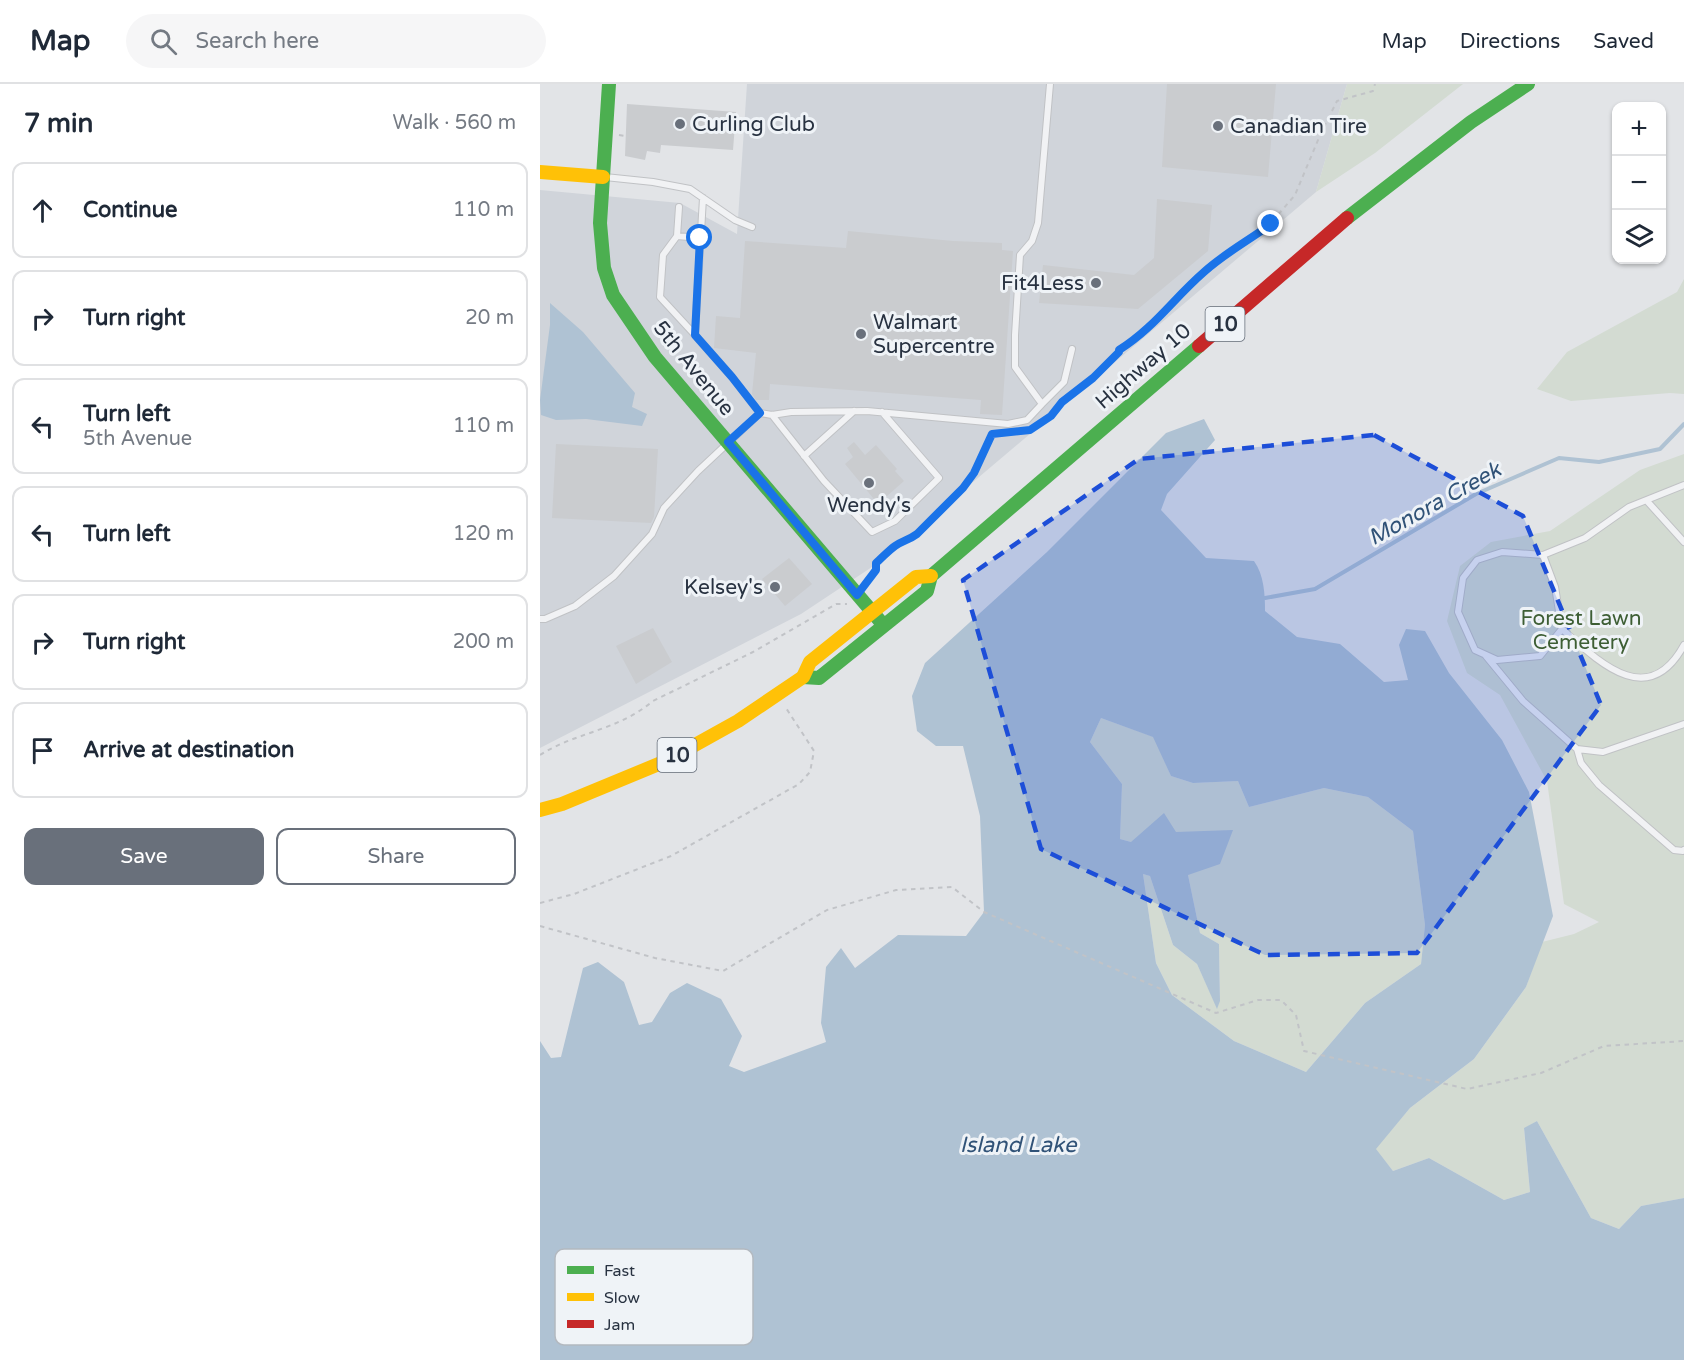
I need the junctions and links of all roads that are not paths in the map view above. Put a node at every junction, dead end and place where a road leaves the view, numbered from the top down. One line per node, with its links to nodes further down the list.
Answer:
1 (609, 84): 5 (main road, 5th Avenue)
2 (1050, 84): 13 (lane)
3 (1528, 84): 24 (main road, Highway 10 / 10)
4 (540, 172): 5 (main road)
5 (603, 177): 6 (lane); 18 (main road, 5th Avenue)
6 (703, 198): 8 (lane); 10 (lane)
7 (679, 207): 9 (lane)
8 (752, 227)
9 (677, 236): 10 (lane); 11 (lane)
10 (700, 238): 11 (lane)
11 (695, 335): 16 (lane)
12 (1072, 349): 13 (lane)
13 (1042, 404): 15 (lane)
14 (854, 411): 15 (lane); 17 (lane); 19 (lane)
15 (882, 412): 19 (lane)
16 (760, 413): 17 (lane); 18 (lane)
17 (772, 415): 19 (lane)
18 (728, 442): 25 (main road, 5th Avenue); 26 (lane)
19 (804, 456)
20 (1684, 485): 21 (lane)
21 (1647, 501): 22 (lane); 23 (lane)
22 (1684, 542)
23 (1543, 555): 28 (lane); 30 (lane)
24 (931, 576): 25 (main road, Highway 10 / 10); 27 (main road, Highway 10 / 10)
25 (873, 612): 27 (main road, 5th Avenue); 31 (main road, Highway 10 / 10)
26 (540, 619)
27 (885, 626): 31 (main road, Highway 10 / 10)
28 (1562, 629): 29 (lane); 30 (lane)
29 (1684, 645)
30 (1484, 654): 33 (lane)
31 (803, 677): 34 (main road, Highway 10 / 10)
32 (1684, 724): 33 (lane)
33 (1577, 749): 35 (lane)
34 (540, 810)
35 (1684, 850)

